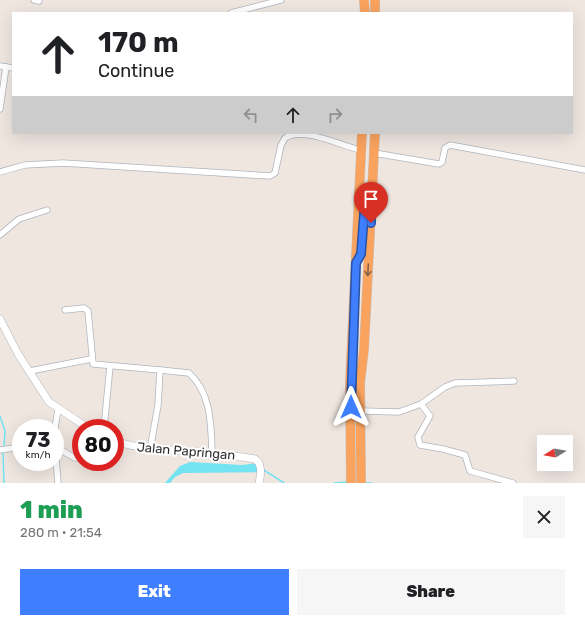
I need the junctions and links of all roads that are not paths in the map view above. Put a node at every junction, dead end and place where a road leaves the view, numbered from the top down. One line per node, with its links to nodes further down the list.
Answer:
1 (281, 0): 4 (street)
2 (364, 0): 5 (highway)
3 (375, 0): 6 (highway)
4 (236, 12)
5 (365, 12)
6 (375, 12)
7 (3, 66): 8 (street)
8 (0, 109)
9 (362, 134): 12 (highway)
10 (369, 134): 16 (highway)
11 (375, 134): 13 (highway)
12 (361, 150): 15 (street); 16 (highway)
13 (374, 153): 14 (street); 17 (highway)
14 (585, 170)
15 (0, 172)
16 (360, 187): 20 (highway)
17 (371, 207): 20 (highway); 30 (highway, one-way to 30)
18 (47, 210): 19 (street)
19 (0, 235)
20 (356, 263): 39 (highway)
21 (65, 310): 23 (street)
22 (0, 319): 26 (street)
23 (91, 359): 24 (street); 26 (street)
24 (110, 366): 25 (street); 33 (street)
25 (160, 370): 37 (street); 38 (street)
26 (30, 371): 29 (street)
27 (514, 381): 28 (street)
28 (421, 404): 30 (street); 45 (street)
29 (58, 409): 31 (street); 32 (street)
30 (360, 411): 39 (highway)
31 (56, 419)
32 (74, 419)
33 (105, 419)
34 (124, 444): 37 (street, Jalan Papringan)
35 (12, 448): 36 (street)
36 (0, 450)
37 (150, 450): 38 (street, Jalan Papringan)
38 (212, 454): 41 (street, Jalan Papringan)
39 (356, 455): 43 (highway); 44 (highway)
40 (57, 471): 42 (street)
41 (260, 480)
42 (58, 483)
43 (351, 483)
44 (361, 483)
45 (513, 483)

